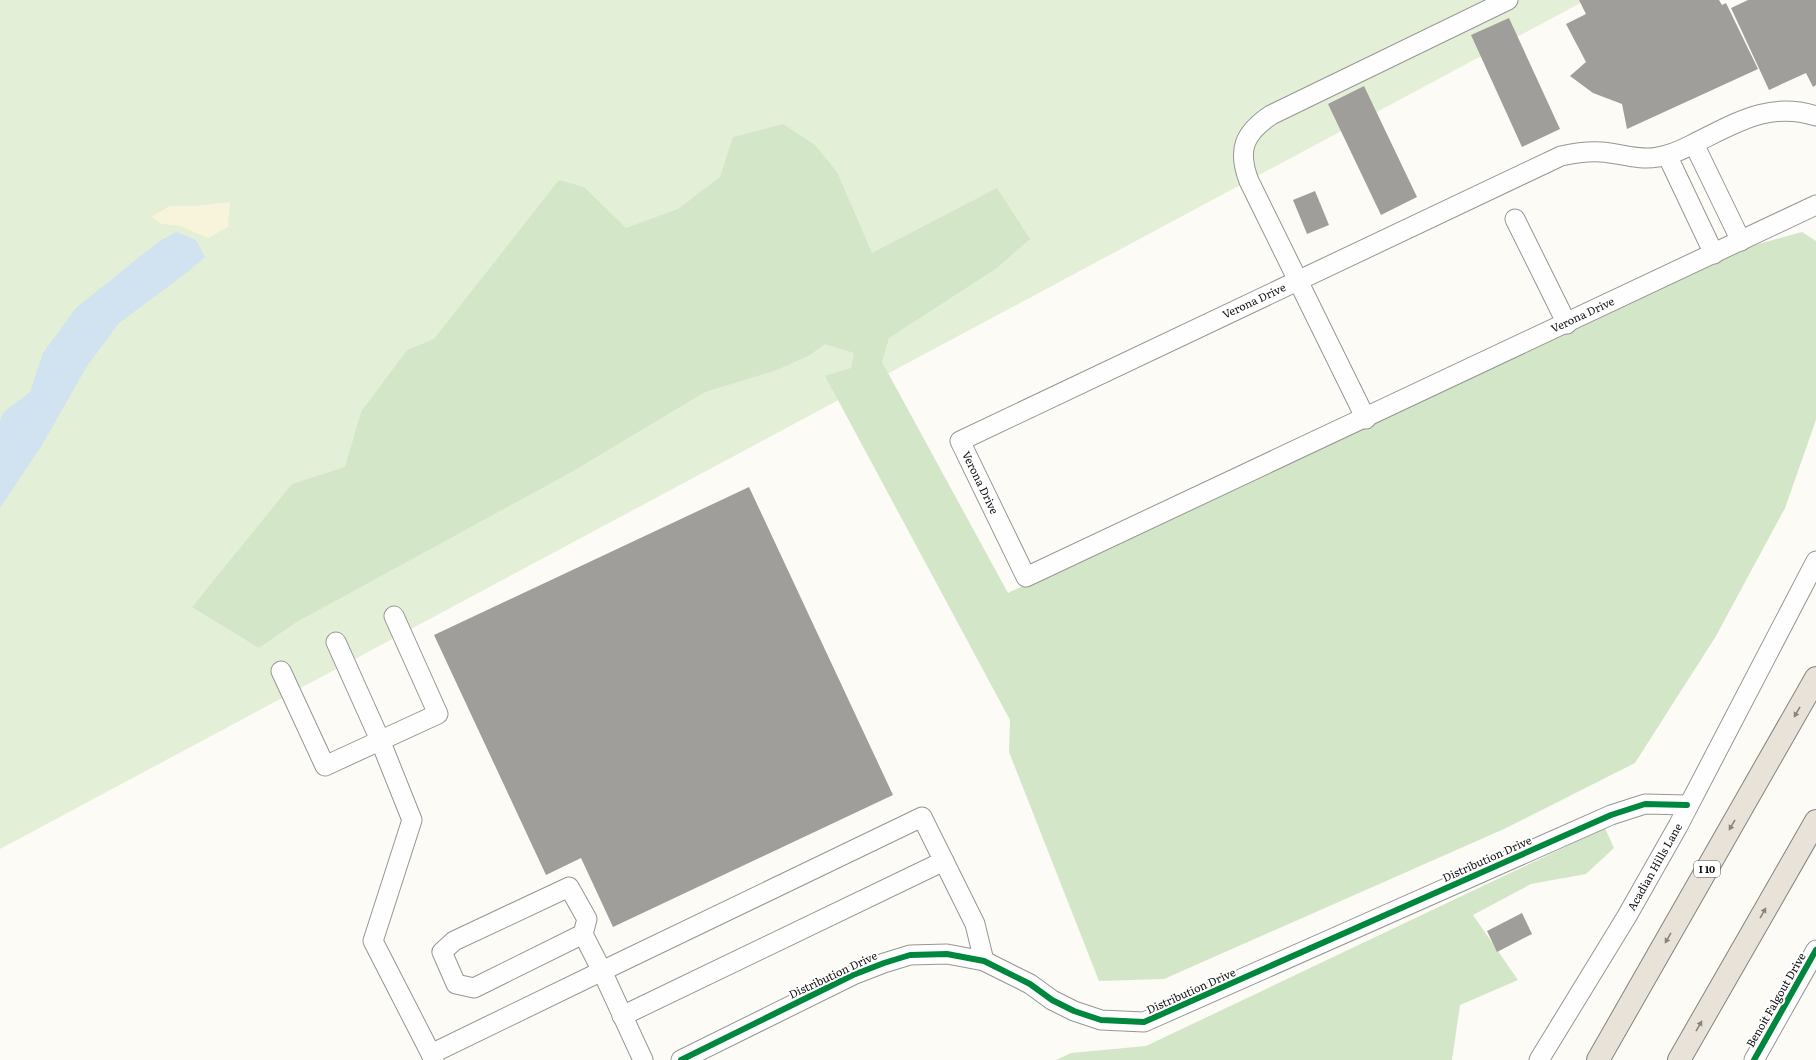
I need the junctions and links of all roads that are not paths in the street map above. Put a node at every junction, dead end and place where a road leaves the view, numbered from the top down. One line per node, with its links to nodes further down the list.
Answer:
1 (1508, 0): 9 (street)
2 (1816, 116): 3 (street, Verona Drive)
3 (1694, 144): 4 (street, Verona Drive); 7 (street)
4 (1667, 155): 8 (street); 9 (street, Verona Drive)
5 (1816, 205): 7 (street, Verona Drive)
6 (1516, 218): 10 (street)
7 (1741, 241): 8 (street, Verona Drive)
8 (1714, 254): 10 (street, Verona Drive)
9 (1298, 280): 11 (street); 11 (street, Verona Drive)
10 (1567, 324): 11 (street, Verona Drive)
11 (1366, 419)
12 (1816, 561): 18 (street, Acadian Hills Lane)
13 (394, 616): 17 (street)
14 (336, 642): 17 (street)
15 (281, 671): 17 (street)
16 (1816, 678): 30 (highway, I 10, one-way to 30)
17 (380, 740): 26 (street)
18 (1687, 805): 23 (street, Distribution Drive); 29 (street, Acadian Hills Lane)
19 (1816, 821): 31 (highway, one-way to 19)
20 (944, 861): 23 (street); 24 (street); 25 (street)
21 (583, 934): 21 (street); 24 (street)
22 (1816, 950): 32 (street, Benoit Falgout Drive)
23 (984, 961): 28 (street, Distribution Drive)
24 (602, 971): 25 (street); 26 (street)
25 (622, 1016): 27 (street)
26 (432, 1057)
27 (643, 1060)
28 (681, 1060)
29 (1539, 1060)
30 (1598, 1060)
31 (1679, 1060)
32 (1754, 1060)

